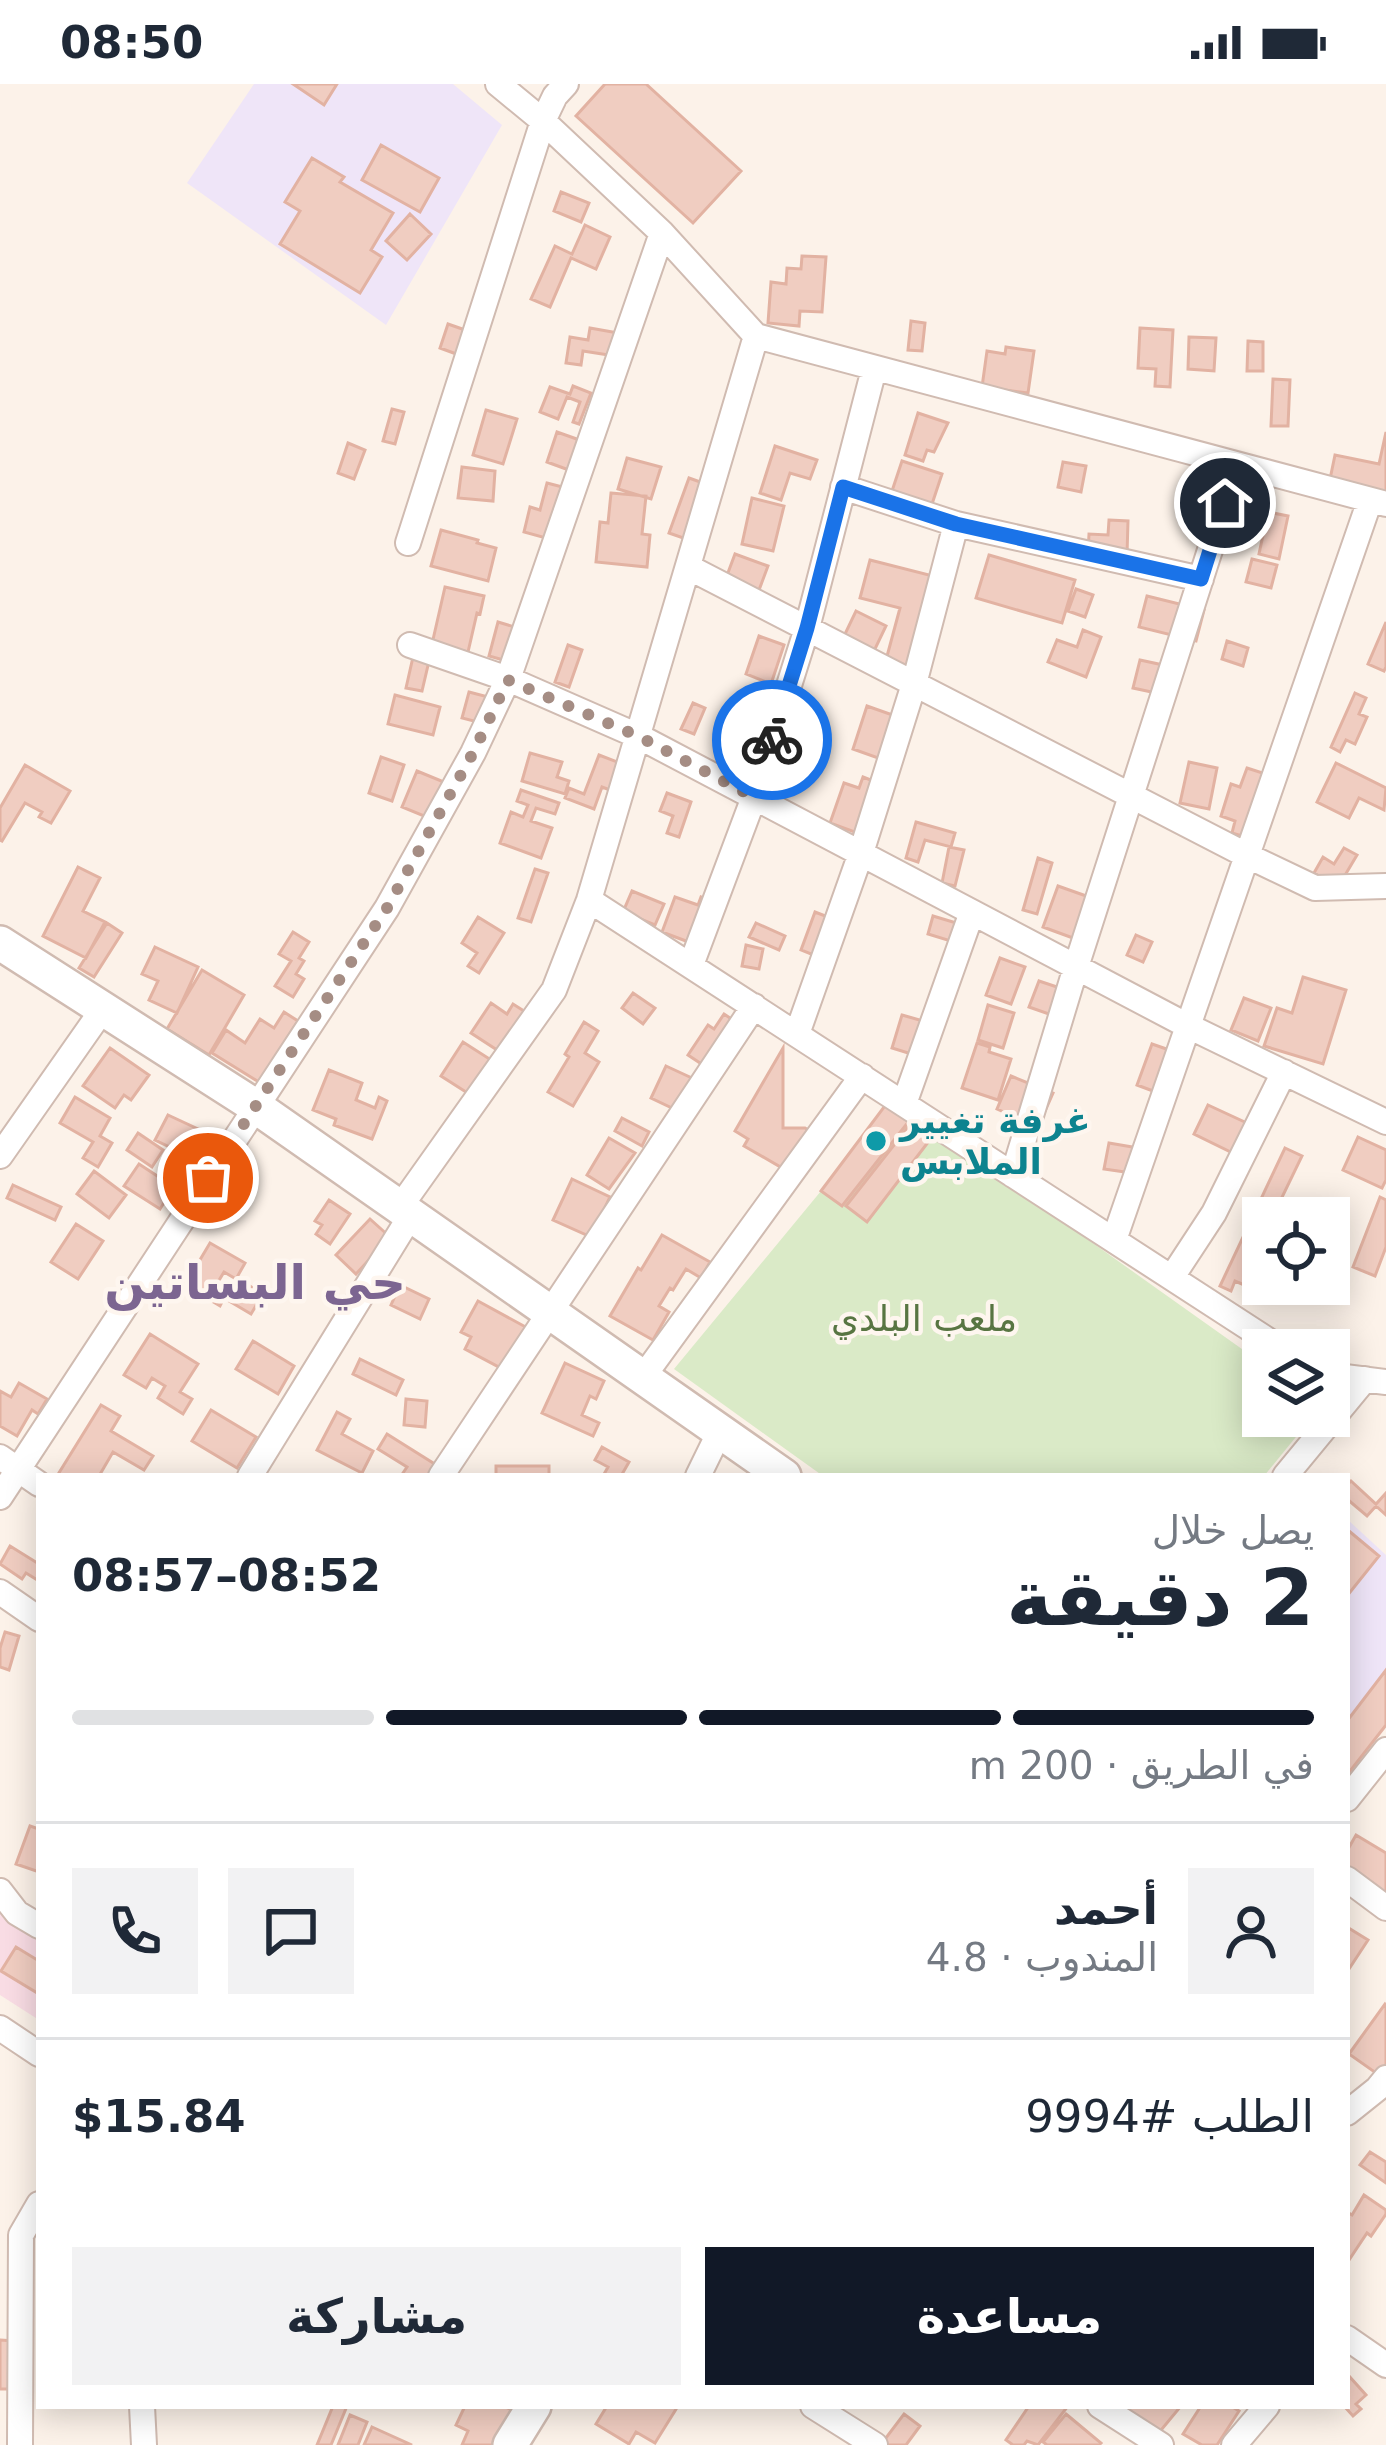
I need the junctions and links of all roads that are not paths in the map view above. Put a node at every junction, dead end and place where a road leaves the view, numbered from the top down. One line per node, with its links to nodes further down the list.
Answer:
1 (498, 84): 3 (street)
2 (566, 84): 3 (street)
3 (543, 122): 4 (street); 11 (street)
4 (662, 232): 5 (street); 16 (street)
5 (756, 336): 6 (street); 12 (street)
6 (874, 369): 7 (street); 8 (street)
7 (1237, 466): 9 (street); 13 (street)
8 (843, 487): 10 (street); 14 (street)
9 (1378, 502): 22 (street)
10 (956, 524): 13 (street); 17 (street)
11 (408, 543)
12 (688, 567): 14 (street); 18 (street)
13 (1201, 579): 19 (street)
14 (807, 628): 17 (street); 20 (street)
15 (410, 645): 16 (street)
16 (508, 680): 18 (street); 36 (street)
17 (914, 684): 19 (street); 21 (street)
18 (638, 736): 20 (street); 24 (street)
19 (1131, 796): 22 (street); 28 (street)
20 (754, 797): 21 (street); 27 (street)
21 (861, 853): 25 (street); 32 (street)
22 (1246, 855): 23 (street); 31 (street)
23 (1386, 886)
24 (590, 900): 27 (street); 40 (street)
25 (972, 912): 28 (street); 35 (street)
26 (0, 944): 30 (street)
27 (691, 965): 29 (street)
28 (1076, 967): 31 (street); 39 (street)
29 (754, 1006): 32 (street); 43 (street)
30 (103, 1009): 36 (street); 38 (street)
31 (1188, 1025): 33 (street); 41 (street)
32 (797, 1034): 34 (street)
33 (1284, 1072): 37 (street); 42 (street)
34 (862, 1076): 35 (street); 45 (street)
35 (904, 1104): 39 (street)
36 (256, 1106): 40 (street); 48 (street)
37 (1386, 1122)
38 (0, 1156)
39 (1013, 1175): 41 (street)
40 (406, 1211): 43 (street); 49 (street)
41 (1114, 1240): 42 (street)
42 (1172, 1277): 44 (street)
43 (549, 1312): 45 (street); 50 (street)
44 (1251, 1329)
45 (643, 1377): 47 (street)
46 (1376, 1381): 53 (street)
47 (720, 1431): 51 (street); 52 (street)
48 (9, 1463): 54 (street); 55 (street)
49 (255, 1473)
50 (444, 1473)
51 (699, 1473)
52 (780, 1473)
53 (1288, 1473)
54 (36, 1482)
55 (0, 1497)
56 (0, 1592): 57 (street)
57 (36, 1617)
58 (1386, 1750): 59 (street)
59 (1350, 1795)
60 (1350, 1882): 62 (street)
61 (0, 1891): 63 (street)
62 (1386, 1908)
63 (36, 1924)
64 (0, 2029): 65 (street)
65 (36, 2052)
66 (1386, 2078): 67 (street)
67 (1350, 2112)
68 (36, 2209): 76 (street)
69 (1350, 2340): 70 (street)
70 (1386, 2365)
71 (142, 2409): 77 (street)
72 (532, 2409): 78 (street)
73 (818, 2409): 79 (street)
74 (1105, 2409): 80 (street)
75 (1264, 2409): 81 (street)
76 (20, 2445)
77 (144, 2445)
78 (510, 2445)
79 (875, 2445)
80 (1160, 2445)
81 (1234, 2445)

